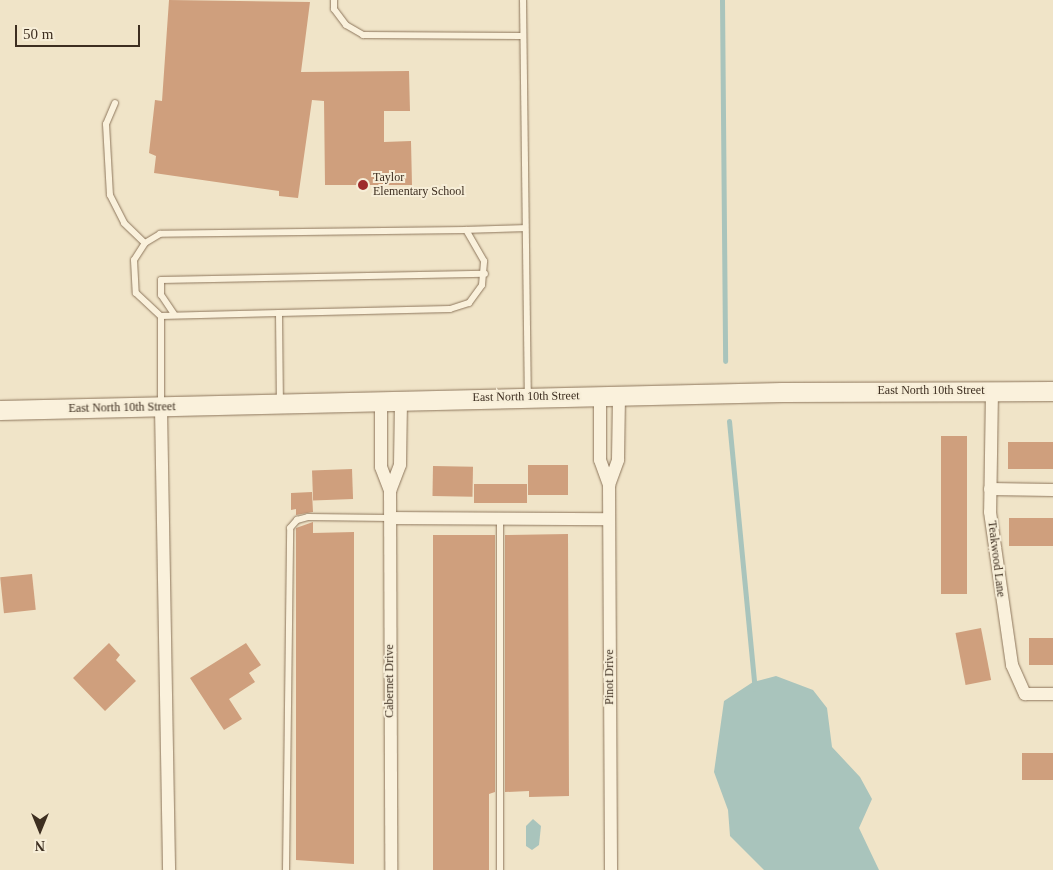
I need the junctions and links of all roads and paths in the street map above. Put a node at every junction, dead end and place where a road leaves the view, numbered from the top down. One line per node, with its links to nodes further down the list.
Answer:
1 (334, 0): 3 (lane)
2 (523, 0): 3 (lane)
3 (521, 36): 5 (lane)
4 (115, 103): 7 (lane)
5 (525, 228): 6 (lane); 15 (lane)
6 (466, 230): 7 (lane); 8 (lane)
7 (146, 243): 11 (lane)
8 (485, 274): 9 (lane); 10 (lane)
9 (279, 313): 10 (lane); 18 (lane)
10 (174, 314): 11 (lane)
11 (161, 316): 19 (lane)
12 (992, 391): 13 (main road, East North 10th Street); 14 (main road, East North 10th Street); 22 (street, Teakwood Lane)
13 (1053, 391)
14 (610, 396): 15 (main road, East North 10th Street); 21 (street, Pinot Drive); 21 (street, Pinot Drive)
15 (528, 397): 16 (main road, East North 10th Street)
16 (401, 400): 17 (main road, East North 10th Street); 24 (street, Cabernet Drive)
17 (380, 401): 18 (main road, East North 10th Street); 24 (street, Cabernet Drive)
18 (280, 404): 19 (main road, East North 10th Street)
19 (162, 408): 20 (main road, East North 10th Street); 29 (street)
20 (0, 410)
21 (609, 485): 27 (street, Pinot Drive)
22 (990, 489): 23 (street); 28 (street, Teakwood Lane)
23 (1053, 490)
24 (390, 491): 25 (street, Cabernet Drive)
25 (390, 518): 26 (street); 30 (lane); 31 (street, Cabernet Drive)
26 (500, 518): 27 (street); 32 (lane)
27 (609, 518): 33 (street, Pinot Drive)
28 (1053, 694)
29 (169, 870)
30 (286, 870)
31 (391, 870)
32 (500, 870)
33 (611, 870)

